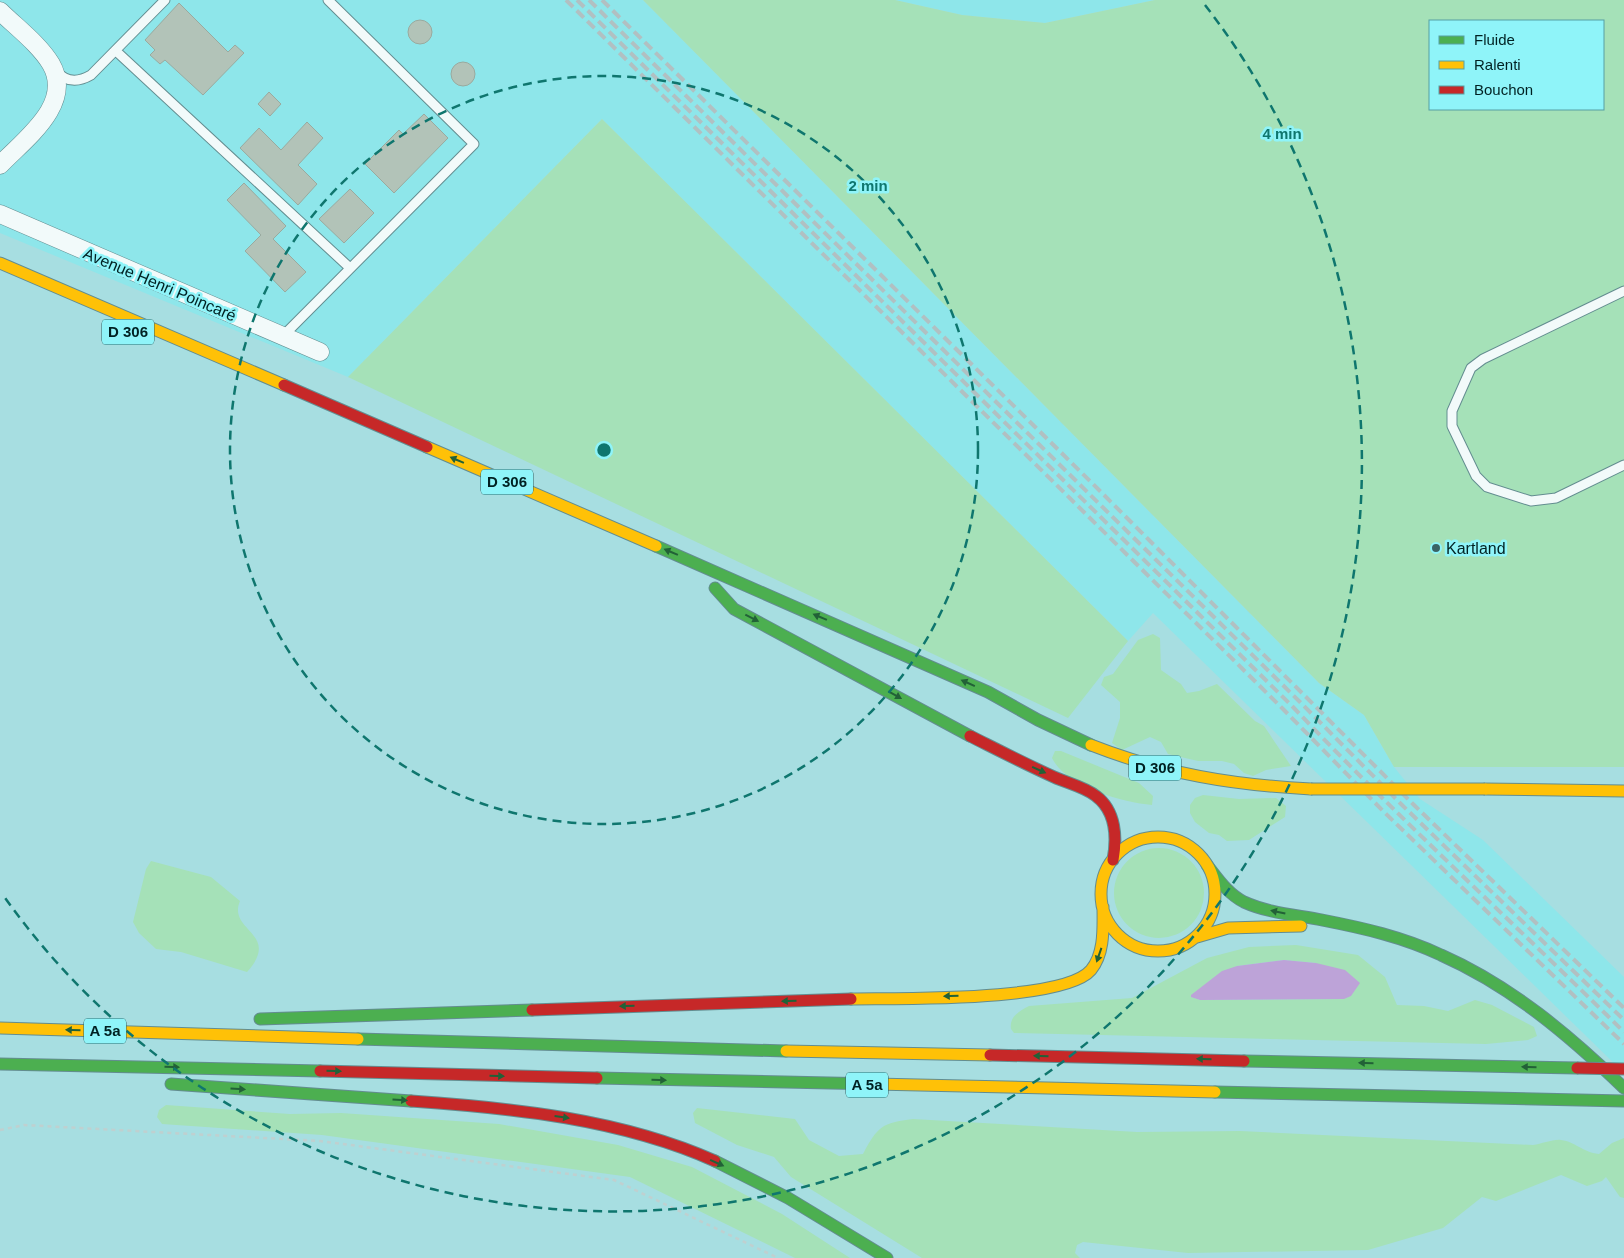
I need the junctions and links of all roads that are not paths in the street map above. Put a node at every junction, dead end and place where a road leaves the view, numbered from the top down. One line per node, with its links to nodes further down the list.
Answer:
1 (165, 0): 4 (lane)
2 (328, 0): 9 (lane)
3 (0, 11): 5 (street)
4 (116, 51): 5 (lane); 9 (lane)
5 (50, 63): 6 (street)
6 (0, 164)
7 (0, 214): 11 (street, Avenue Henri Poincaré)
8 (0, 263): 16 (main road, D 306, one-way to 8)
9 (350, 268): 11 (lane)
10 (1624, 291): 13 (lane)
11 (284, 336): 12 (street, Avenue Henri Poincaré)
12 (320, 352)
13 (1624, 464)
14 (742, 600): 18 (main road, one-way to 18)
15 (860, 649): 16 (main road, D 306)
16 (1011, 706): 17 (main road, D 306, bridge)
17 (1624, 791)
18 (1113, 860): 19 (main road); 20 (main road)
19 (1207, 865): 21 (main road, one-way to 19); 22 (main road)
20 (1103, 907): 22 (main road); 23 (main road, one-way to 23)
21 (1343, 925): 22 (main road); 30 (main road)
22 (1196, 937)
23 (252, 1020)
24 (234, 1024): 26 (main road)
25 (0, 1028): 26 (main road, A 5a, one-way to 25)
26 (209, 1035): 29 (main road, A 5a, one-way to 26, bridge)
27 (0, 1064): 28 (main road, A 5a)
28 (123, 1068): 31 (main road, A 5a, one-way to 31); 32 (main road, one-way to 32)
29 (1624, 1069)
30 (1624, 1088)
31 (1624, 1101)
32 (887, 1258)

